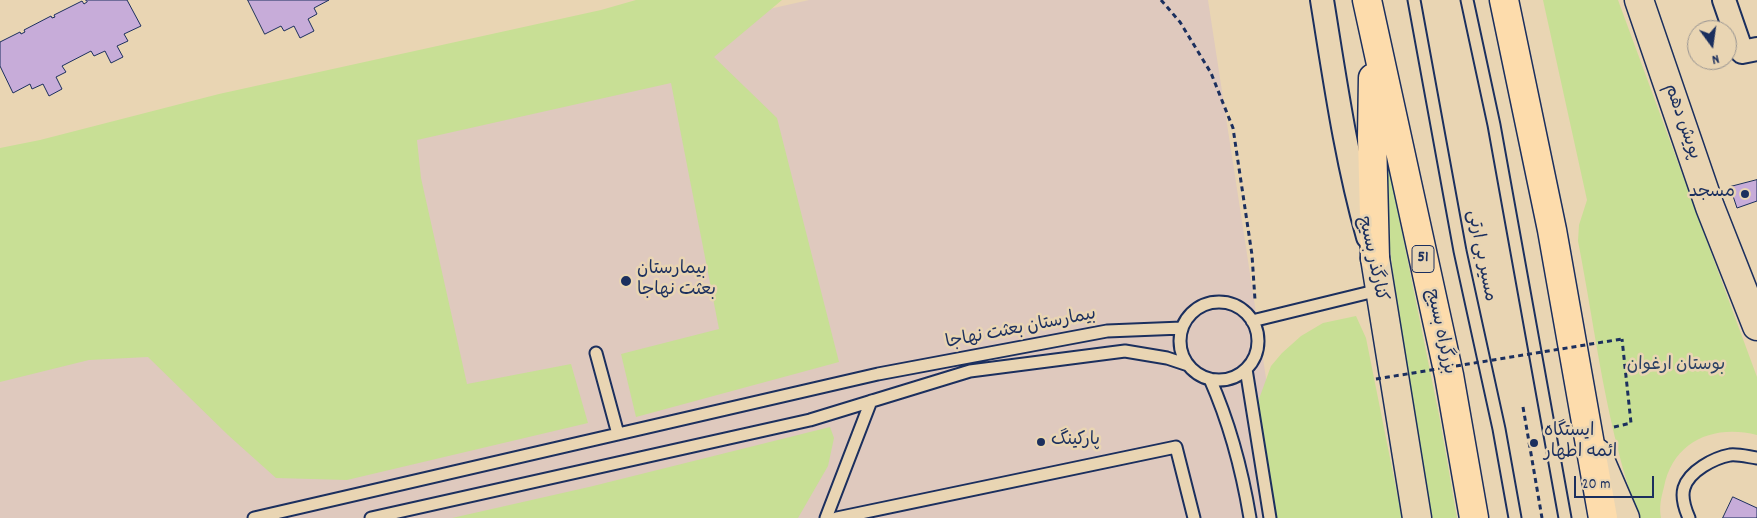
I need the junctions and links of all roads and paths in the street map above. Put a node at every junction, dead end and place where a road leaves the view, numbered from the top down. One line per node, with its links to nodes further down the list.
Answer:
1 (1161, 0): 13 (path)
2 (1322, 0): 11 (street, کنارگذر بسیج)
3 (1366, 0): 9 (highway, بزرگراه بسیج / 51)
4 (1414, 0): 36 (lane, مسیر بی ارتی)
5 (1467, 0): 38 (lane, مسیر بی ارتی)
6 (1504, 0): 25 (highway)
7 (1639, 0): 14 (main road, پویش دهم)
8 (1724, 0): 10 (street)
9 (1374, 34): 11 (highway); 35 (highway, بزرگراه بسیج / 51)
10 (1750, 51)
11 (1374, 258): 12 (main road, کنارگذر بسیج)
12 (1379, 290): 13 (lane); 34 (main road, کنارگذر بسیج)
13 (1252, 321): 15 (lane); 18 (lane)
14 (1757, 326)
15 (1182, 328): 17 (lane); 24 (lane, بیمارستان بعثت نهاجا)
16 (596, 353): 24 (lane)
17 (1188, 365): 19 (lane); 21 (lane, بیمارستان بعثت نهاجا)
18 (1246, 369): 19 (lane); 33 (lane)
19 (1210, 379): 32 (lane)
20 (1376, 379): 22 (path, bridge)
21 (871, 402): 28 (lane, بیمارستان بعثت نهاجا); 29 (lane)
22 (1631, 423)
23 (1525, 427): 37 (path)
24 (618, 434): 27 (lane, بیمارستان بعثت نهاجا)
25 (1588, 434): 39 (highway); 40 (main road)
26 (1757, 458): 41 (lane)
27 (254, 518)
28 (371, 518)
29 (826, 518)
30 (837, 518): 31 (lane)
31 (1194, 518)
32 (1250, 518)
33 (1270, 518)
34 (1417, 518)
35 (1474, 518)
36 (1515, 518)
37 (1542, 518)
38 (1565, 518)
39 (1603, 518)
40 (1625, 518)
41 (1689, 518)

